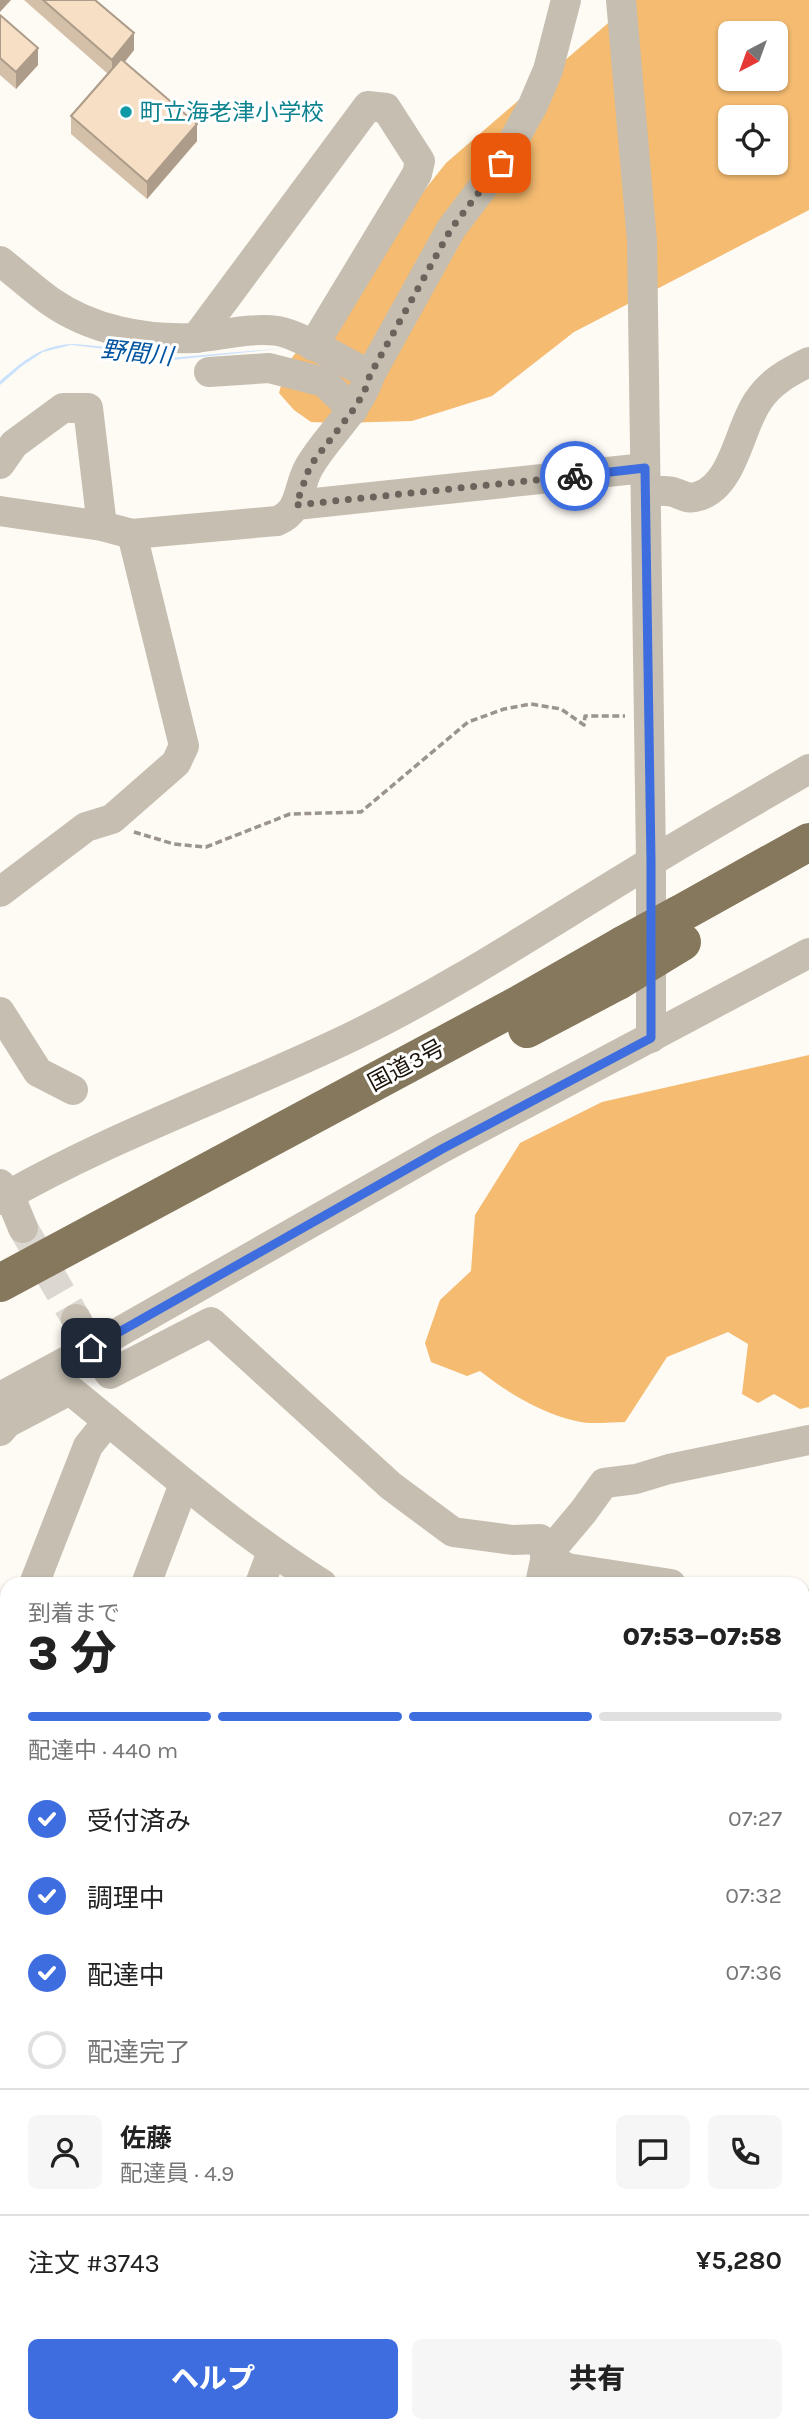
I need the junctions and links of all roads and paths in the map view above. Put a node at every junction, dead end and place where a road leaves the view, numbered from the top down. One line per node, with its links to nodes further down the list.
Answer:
1 (566, 0): 8 (street)
2 (621, 0): 11 (street)
3 (0, 261): 4 (street)
4 (196, 338): 5 (street); 5 (street)
5 (313, 346): 8 (street)
6 (809, 362): 11 (street)
7 (209, 372): 9 (street)
8 (370, 375): 9 (street)
9 (353, 410): 12 (street)
10 (0, 464): 14 (street)
11 (645, 480): 12 (street); 16 (street)
12 (296, 505): 15 (street)
13 (0, 511): 14 (street)
14 (102, 526): 15 (street)
15 (132, 534): 18 (street)
16 (648, 717): 18 (path); 20 (street)
17 (809, 769): 20 (street)
18 (112, 819): 22 (street)
19 (809, 842): 23 (highway, 国道3号)
20 (651, 861): 27 (street); 29 (street)
21 (809, 872): 23 (highway, 国道3号)
22 (0, 892)
23 (680, 929): 25 (highway, 国道3号, bridge)
24 (809, 953): 27 (street)
25 (621, 963): 31 (highway, 国道3号); 32 (highway, 国道3号)
26 (0, 1012): 28 (street)
27 (651, 1038): 34 (street)
28 (73, 1090)
29 (3, 1193): 30 (street)
30 (23, 1228)
31 (0, 1283)
32 (0, 1310)
33 (76, 1319): 34 (street)
34 (91, 1348): 35 (street); 41 (street)
35 (0, 1397)
36 (108, 1421): 37 (street); 39 (street); 42 (street)
37 (0, 1431)
38 (809, 1440): 41 (street)
39 (184, 1484): 40 (street); 43 (street)
40 (272, 1552): 44 (street); 45 (street)
41 (543, 1570): 46 (street)
42 (37, 1577)
43 (149, 1577)
44 (263, 1577)
45 (311, 1577)
46 (628, 1577)

